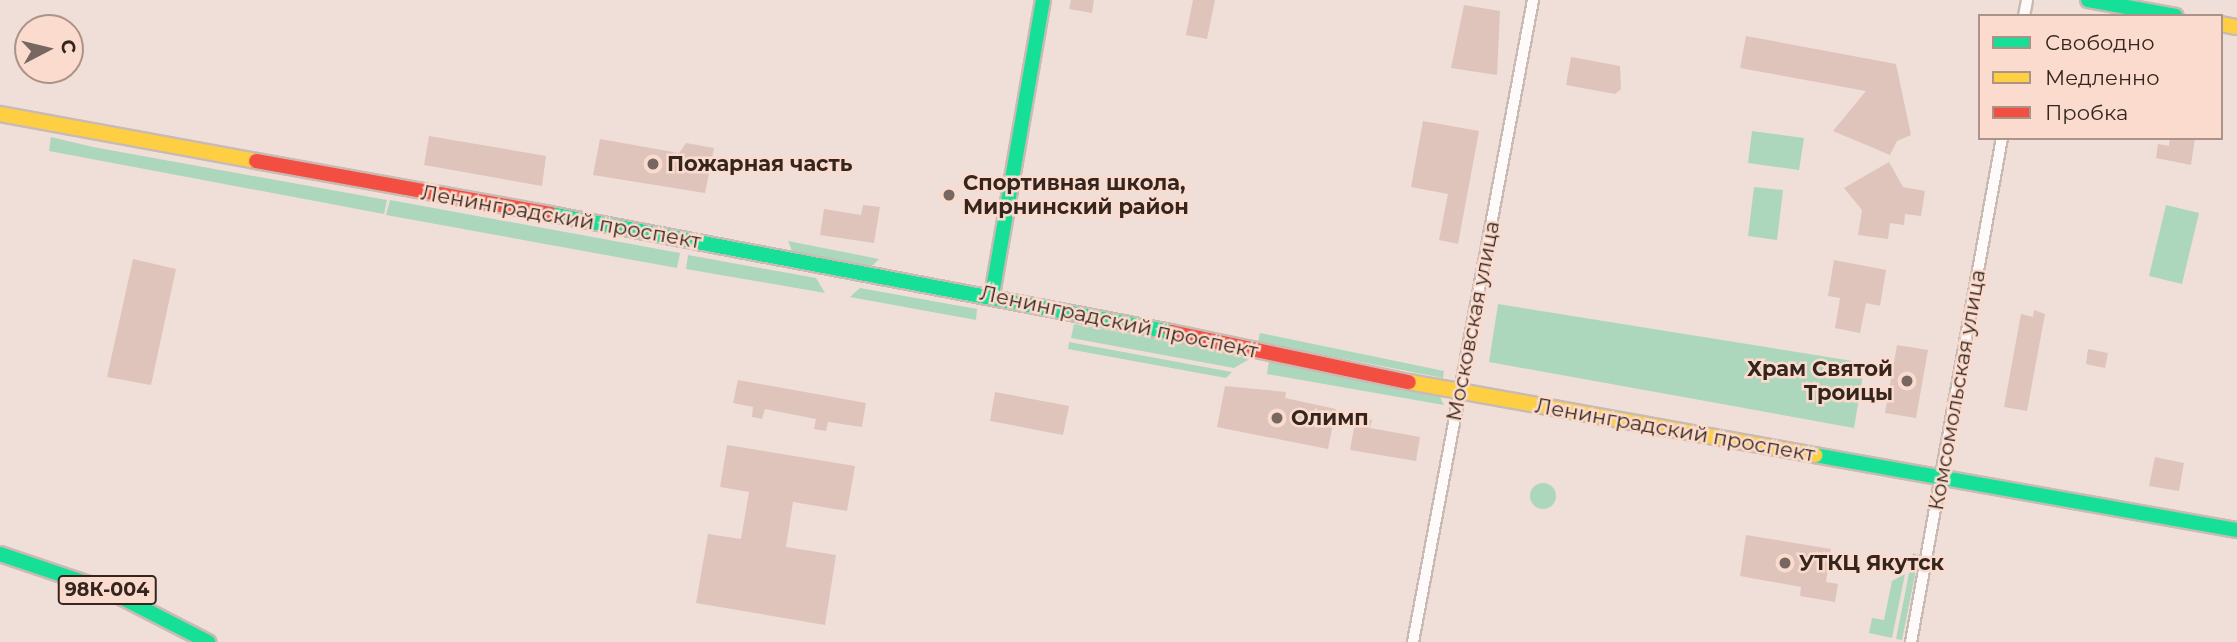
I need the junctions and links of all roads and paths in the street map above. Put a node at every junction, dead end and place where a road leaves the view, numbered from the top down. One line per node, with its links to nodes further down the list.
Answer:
1 (1043, 0): 7 (main road)
2 (1533, 0): 8 (street, Московская улица)
3 (2088, 0): 4 (main road)
4 (2165, 14)
5 (0, 114): 7 (main road, Ленинградский проспект)
6 (2002, 140): 9 (street, Комсомольская улица)
7 (992, 295): 8 (main road, Ленинградский проспект)
8 (1459, 392): 9 (main road, Ленинградский проспект); 13 (street, Московская улица)
9 (1942, 478): 10 (main road, Ленинградский проспект); 14 (street, Комсомольская улица)
10 (2237, 530)
11 (0, 554): 12 (main road, 98К-004)
12 (208, 642)
13 (1413, 642)
14 (1912, 642)

